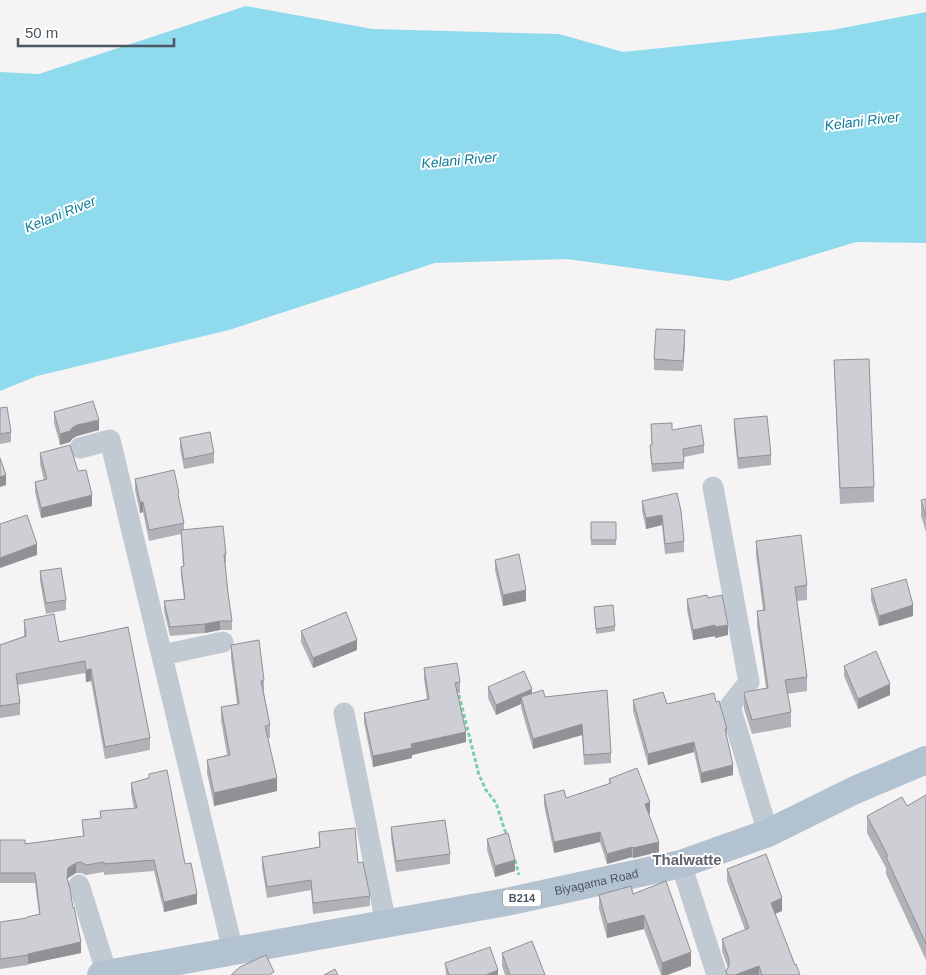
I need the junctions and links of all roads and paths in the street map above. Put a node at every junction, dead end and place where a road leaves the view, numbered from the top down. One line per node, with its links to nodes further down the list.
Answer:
1 (80, 448): 4 (street)
2 (713, 487): 8 (street)
3 (223, 642): 4 (street)
4 (162, 655): 15 (street)
5 (459, 695): 9 (path)
6 (344, 713): 14 (street)
7 (926, 760): 8 (main road, Biyagama Road / B214)
8 (768, 833): 11 (main road, Biyagama Road / B214)
9 (508, 840)
10 (514, 859): 13 (path)
11 (681, 864): 13 (main road, Biyagama Road / B214); 17 (street)
12 (80, 885): 16 (street)
13 (526, 897): 14 (main road, Biyagama Road / B214)
14 (386, 924): 15 (main road, Biyagama Road / B214)
15 (233, 951): 16 (main road, Biyagama Road / B214)
16 (104, 974)
17 (717, 975)

